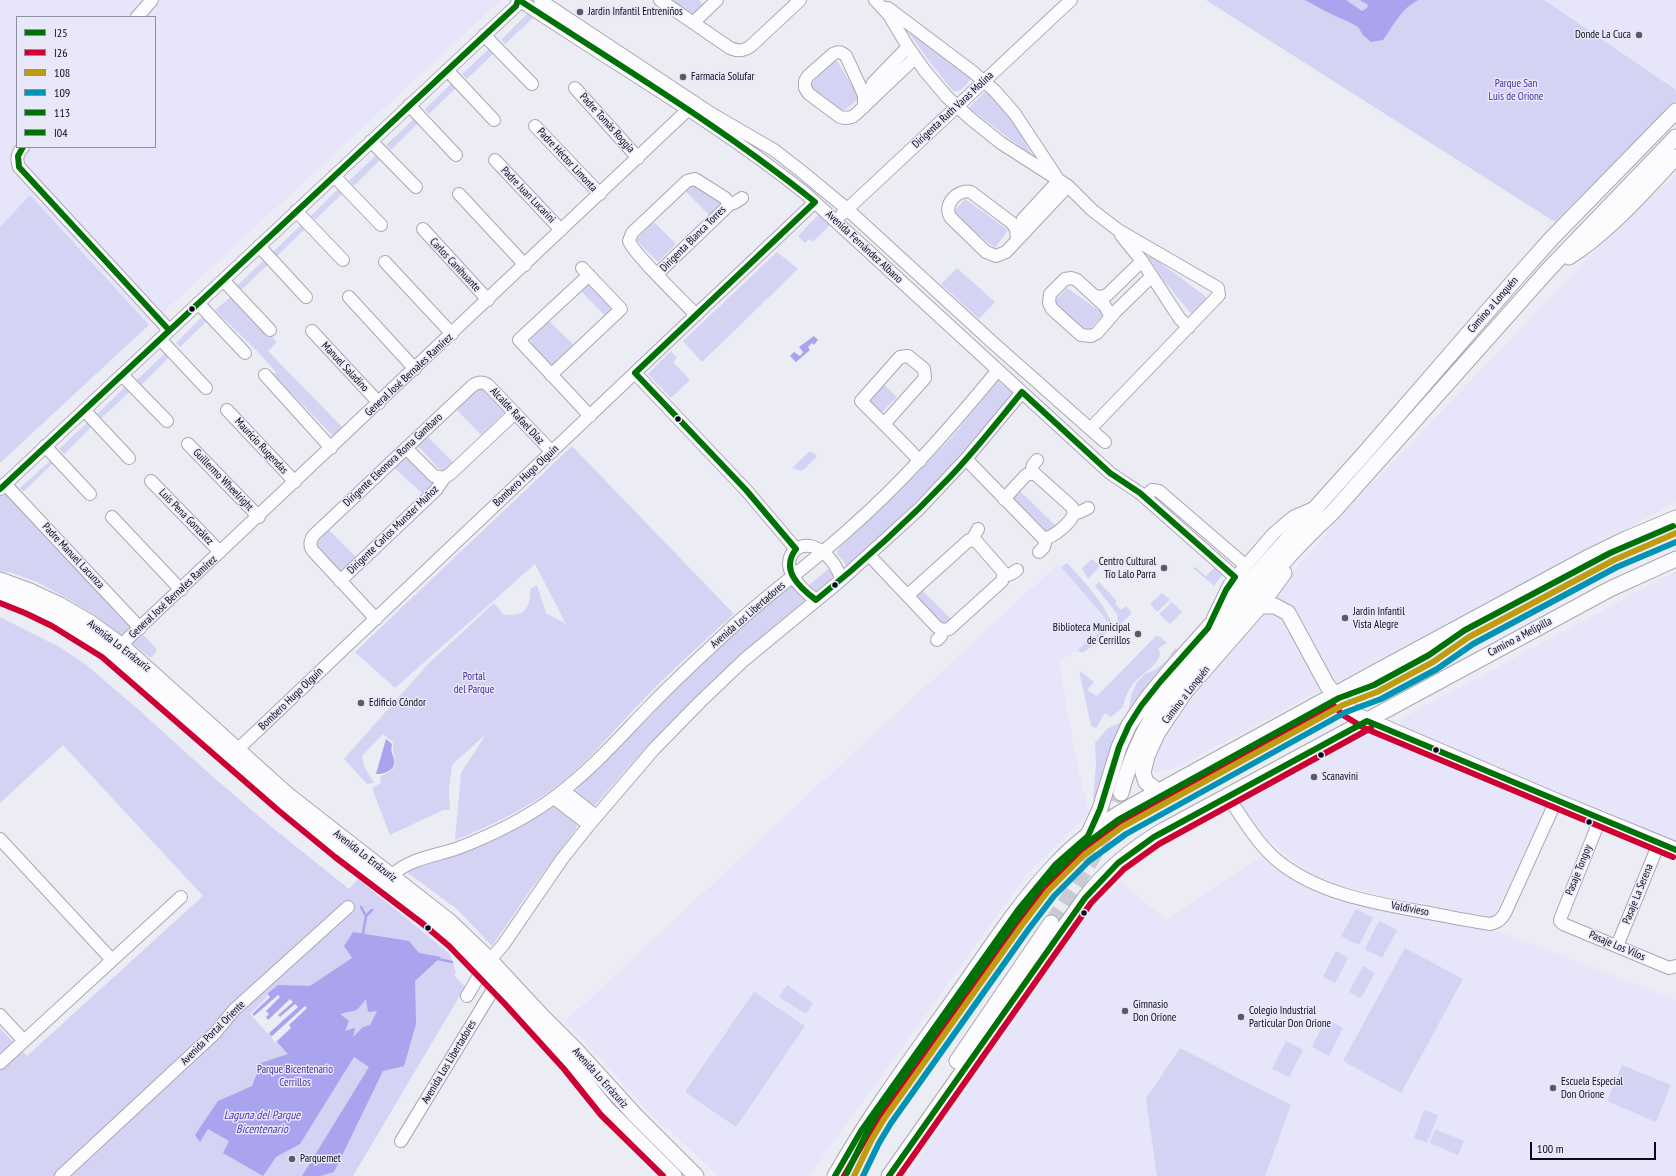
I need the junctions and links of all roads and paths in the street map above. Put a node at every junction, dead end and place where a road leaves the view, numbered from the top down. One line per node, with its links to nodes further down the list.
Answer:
1 (152, 0): 9 (street)
2 (540, 0): 22 (street, Avenida Fernández Albano)
3 (660, 0): 10 (street)
4 (717, 0): 10 (street)
5 (800, 0): 10 (street)
6 (876, 0): 12 (street); 15 (street)
7 (1071, 0): 15 (street, Dirigenta Ruth Varas Molina)
8 (523, 2): 11 (street); 22 (street, Avenida Fernández Albano)
9 (138, 16)
10 (694, 22)
11 (484, 35): 13 (street); 17 (street)
12 (912, 52): 16 (street); 19 (street); 21 (street)
13 (447, 70): 20 (street); 24 (street)
14 (857, 79): 16 (street); 19 (street); 19 (street)
15 (984, 81): 21 (street, Dirigenta Ruth Varas Molina); 34 (street)
16 (873, 83): 19 (street)
17 (532, 84)
18 (575, 88): 31 (street, Padre Tomás Roggia)
19 (868, 103)
20 (409, 106): 27 (street); 29 (street)
21 (956, 106): 34 (street); 41 (street, Dirigenta Ruth Varas Molina)
22 (692, 107): 31 (street, General José Bernales Ramírez); 39 (street, Avenida Fernández Albano); 41 (street, Avenida Fernández Albano)
23 (1676, 110): 110 (main road, Camino a Lonquén)
24 (494, 120)
25 (535, 126): 37 (street, Padre Héctor Limonta)
26 (1676, 137): 56 (main road, Camino a Lonquén)
27 (372, 141): 33 (street); 35 (street)
28 (22, 148): 69 (street)
29 (456, 155)
30 (1676, 157): 56 (main road)
31 (638, 158): 37 (street, General José Bernales Ramírez)
32 (495, 160): 48 (street, Padre Juan Lucarini)
33 (334, 176): 42 (street); 46 (street)
34 (1063, 183): 43 (street); 49 (street); 50 (street)
35 (416, 187)
36 (459, 194): 55 (street)
37 (600, 194): 48 (street, General José Bernales Ramírez)
38 (742, 198): 40 (street, Dirigenta Blanca Torres)
39 (815, 202): 45 (street, Avenida Fernández Albano); 67 (street, Bombero Hugo Olguín)
40 (728, 203): 57 (street, Dirigenta Blanca Torres); 57 (street, Dirigenta Blanca Torres)
41 (847, 209): 45 (street, Dirigenta Ruth Varas Molina); 91 (street, Avenida Fernández Albano)
42 (296, 211): 51 (street); 52 (street)
43 (1023, 219): 44 (street); 50 (street)
44 (1009, 220): 50 (street); 50 (street)
45 (836, 221): 76 (street, Avenida Fernández Albano)
46 (381, 225)
47 (423, 230): 64 (street, Carlos Canihuante)
48 (561, 230): 55 (street, General José Bernales Ramírez)
49 (1118, 230): 53 (street); 68 (street)
50 (1021, 236)
51 (259, 246): 59 (street); 62 (street)
52 (343, 260)
53 (1142, 261): 58 (street); 61 (street)
54 (385, 262): 72 (street)
55 (525, 265): 64 (street, General José Bernales Ramírez)
56 (1549, 269): 113 (main road, Camino a Lonquén)
57 (657, 274): 67 (street, Dirigenta Blanca Torres)
58 (1152, 276): 66 (street); 68 (street)
59 (223, 280): 65 (street); 70 (street)
60 (1094, 296): 61 (street); 66 (street); 66 (street)
61 (1107, 296): 66 (street)
62 (306, 297)
63 (349, 297): 75 (street)
64 (488, 300): 72 (street, General José Bernales Ramírez)
65 (198, 303): 69 (street); 74 (street)
66 (1113, 314)
67 (696, 315): 77 (street, Bombero Hugo Olguín)
68 (1189, 327): 91 (street)
69 (169, 330): 73 (street)
70 (270, 330)
71 (312, 331): 84 (street, Manuel Saladino)
72 (452, 334): 75 (street, General José Bernales Ramírez)
73 (160, 339): 78 (street); 82 (street)
74 (245, 353)
75 (415, 369): 84 (street, General José Bernales Ramírez)
76 (998, 370): 83 (street, Avenida Fernández Albano); 101 (street, Avenida Los Libertadores)
77 (635, 373): 88 (street, Bombero Hugo Olguín); 118 (street)
78 (122, 375): 85 (street); 89 (street)
79 (551, 375): 79 (street); 88 (street)
80 (265, 376): 95 (street)
81 (481, 382): 87 (street, Alcalde Rafael Díaz); 96 (street, Dirigente Eleonora Roma Gambaro)
82 (206, 388)
83 (1022, 392): 99 (street); 108 (street, Avenida Fernández Albano)
84 (379, 403): 95 (street, General José Bernales Ramírez)
85 (84, 410): 94 (street); 98 (street)
86 (227, 410): 105 (street, Mauricio Rugendas)
87 (515, 413): 97 (street, Alcalde Rafael Díaz); 103 (street, Dirigente Carlos Munster Muñoz)
88 (590, 416): 97 (street, Bombero Hugo Olguín)
89 (167, 422)
90 (884, 424): 90 (street); 101 (street)
91 (1090, 429): 92 (street, Avenida Fernández Albano)
92 (1105, 442)
93 (188, 444): 115 (street, Guillermo Wheelright)
94 (45, 446): 106 (street); 107 (street)
95 (331, 448): 105 (street, General José Bernales Ramírez)
96 (406, 448): 103 (street); 131 (street, Dirigente Eleonora Roma Gambaro)
97 (552, 452): 139 (street, Bombero Hugo Olguín)
98 (129, 458)
99 (966, 459): 109 (street); 122 (street)
100 (1037, 460): 102 (street)
101 (920, 461): 121 (street, Avenida Los Libertadores)
102 (1031, 473): 109 (street); 112 (street)
103 (444, 478): 131 (street, Dirigente Carlos Munster Muñoz)
104 (151, 481): 119 (street, Luis Pena González)
105 (295, 482): 115 (street, General José Bernales Ramírez)
106 (2, 486): 140 (street, Padre Manuel Lacunza)
107 (90, 494)
108 (1144, 497): 124 (street); 128 (street, Avenida Fernández Albano)
109 (1004, 499): 117 (street)
110 (1317, 507): 124 (street, Camino a Lonquén); 141 (main road, Camino a Lonquén)
111 (1088, 508): 112 (street)
112 (1074, 513): 117 (street)
113 (1332, 513): 132 (main road, Camino a Lonquén); 149 (main road)
114 (112, 517): 133 (street)
115 (258, 517): 119 (street, General José Bernales Ramírez)
116 (1676, 518): 143 (main road)
117 (1046, 538): 120 (street)
118 (796, 549): 121 (street); 127 (street)
119 (220, 552): 133 (street, General José Bernales Ramírez)
120 (1039, 552)
121 (823, 553): 127 (street, Avenida Los Libertadores); 130 (street)
122 (869, 555): 130 (street); 135 (street)
123 (1676, 559): 144 (main road, Camino a Melipilla)
124 (1245, 565): 128 (street, Camino a Lonquén)
125 (1017, 570): 126 (street)
126 (1004, 576): 135 (street); 135 (street)
127 (793, 577): 136 (street); 150 (street, Avenida Los Libertadores)
128 (1235, 577): 141 (street, Camino a Lonquén)
129 (0, 580): 142 (main road, Avenida Lo Errázuriz)
130 (841, 580): 136 (street)
131 (340, 581): 139 (street)
132 (1279, 581): 137 (main road, Camino a Lonquén); 138 (main road)
133 (181, 590): 140 (street, General José Bernales Ramírez)
134 (0, 595): 166 (main road, Avenida Lo Errázuriz)
135 (908, 595)
136 (816, 600): 154 (street)
137 (1260, 606): 138 (main road); 148 (main road, Camino a Lonquén)
138 (1288, 613): 143 (main road)
139 (376, 619): 147 (street, Bombero Hugo Olguín)
140 (140, 628): 142 (street, General José Bernales Ramírez)
141 (1208, 628): 155 (main road, Camino a Lonquén)
142 (121, 645): 147 (main road, Avenida Lo Errázuriz)
143 (1334, 695): 145 (main road); 148 (main road)
144 (1393, 707): 145 (main road, Camino a Melipilla); 146 (main road)
145 (1367, 721): 146 (main road); 151 (main road, Camino a Melipilla)
146 (1394, 732): 152 (main road)
147 (237, 750): 159 (main road, Avenida Lo Errázuriz)
148 (1159, 792): 155 (main road)
149 (1121, 793)
150 (559, 794): 154 (street); 159 (street, Avenida Los Libertadores)
151 (1227, 796): 152 (street, Valdivieso); 179 (main road, Camino a Melipilla)
152 (1556, 801): 153 (main road)
153 (1600, 819): 157 (main road); 162 (street, Pasaje Tongoy)
154 (592, 821): 166 (street)
155 (1088, 836): 177 (main road)
156 (0, 839): 165 (street)
157 (1658, 843): 158 (main road); 164 (street, Pasaje La Serena)
158 (1676, 850)
159 (391, 876): 166 (main road, Avenida Lo Errázuriz)
160 (181, 897): 165 (street)
161 (348, 907): 174 (street, Avenida Portal Oriente)
162 (1560, 921): 164 (street, Pasaje Los Vilos)
163 (1051, 923): 178 (main road)
164 (1617, 946): 167 (street, Pasaje Los Vilos)
165 (112, 960): 171 (street)
166 (486, 964): 168 (main road, Avenida Lo Errázuriz); 169 (street); 176 (main road, Avenida Lo Errázuriz)
167 (1675, 967)
168 (497, 983): 173 (street, Avenida Los Libertadores); 175 (main road, Avenida Lo Errázuriz)
169 (468, 996)
170 (0, 1015): 171 (street)
171 (24, 1041): 172 (street)
172 (0, 1063)
173 (401, 1141)
174 (61, 1176)
175 (674, 1176)
176 (696, 1176)
177 (835, 1176)
178 (882, 1176)
179 (889, 1176)

